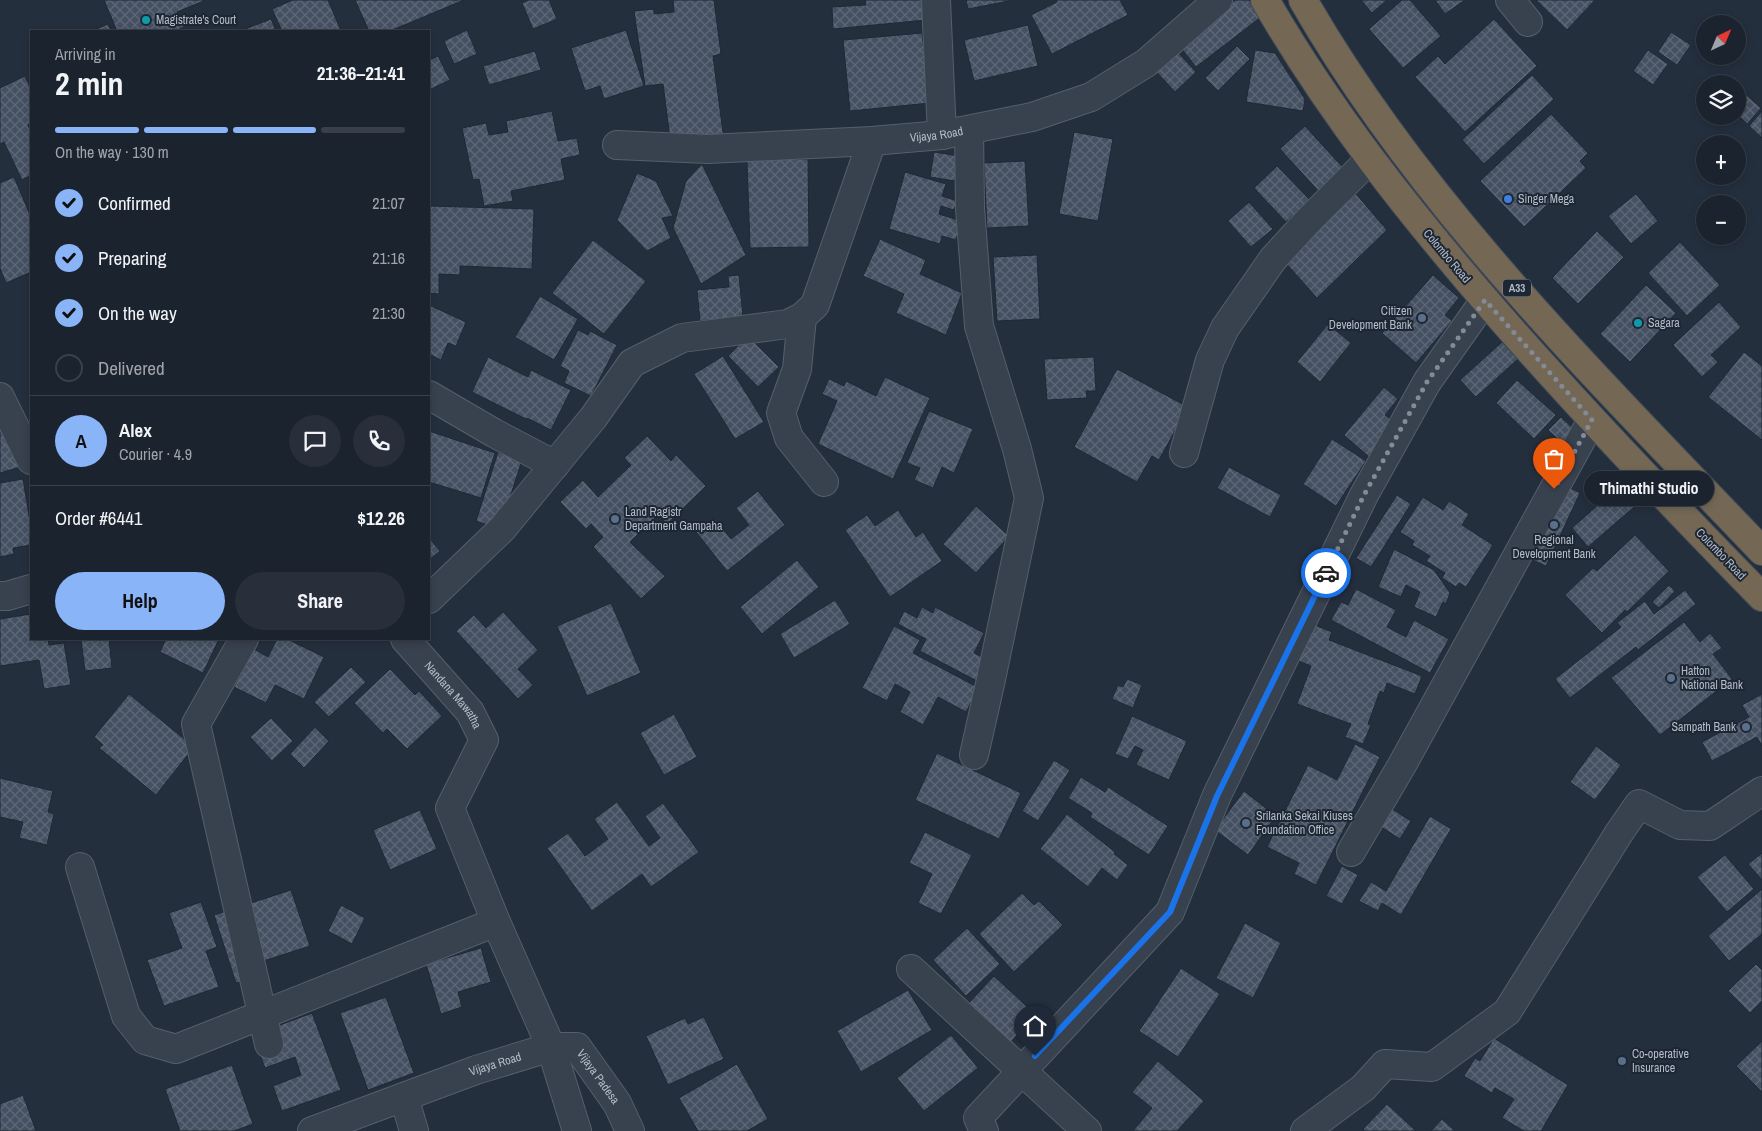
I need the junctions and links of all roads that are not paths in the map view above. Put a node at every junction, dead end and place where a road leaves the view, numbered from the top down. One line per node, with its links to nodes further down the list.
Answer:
1 (936, 0): 8 (street)
2 (1218, 0): 7 (street, Vijaya Road)
3 (1265, 0): 11 (highway, Colombo Road / A33)
4 (1303, 0): 21 (highway, A33)
5 (1510, 0): 6 (street)
6 (1528, 22)
7 (968, 130): 8 (street, Vijaya Road); 28 (street)
8 (942, 135): 9 (street, Vijaya Road)
9 (872, 141): 10 (street, Vijaya Road); 13 (street)
10 (617, 146)
11 (1370, 159): 12 (highway, Colombo Road / A33); 17 (street)
12 (1485, 300): 16 (highway, Colombo Road / A33); 37 (street)
13 (802, 317): 19 (street); 20 (street)
14 (430, 396): 19 (street)
15 (0, 397): 18 (street)
16 (1592, 420): 25 (highway, Colombo Road / A33); 30 (street)
17 (1184, 453)
18 (30, 458)
19 (555, 465): 24 (street)
20 (824, 482)
21 (1762, 551)
22 (30, 590): 23 (street)
23 (0, 596)
24 (430, 597)
25 (1762, 597)
26 (243, 640): 34 (street)
27 (407, 640): 32 (street, Nandana Mawatha)
28 (974, 755)
29 (1762, 790): 45 (street)
30 (1351, 852)
31 (80, 867): 34 (street)
32 (496, 922): 34 (street); 36 (street)
33 (911, 969): 37 (street)
34 (262, 1015): 35 (street)
35 (269, 1044)
36 (552, 1047): 38 (street, Vijaya Road); 41 (street); 42 (street, Vijaya Padesa)
37 (1022, 1071): 43 (street); 44 (street)
38 (404, 1097): 39 (street, Vijaya Road); 40 (street)
39 (312, 1131)
40 (414, 1131)
41 (578, 1131)
42 (630, 1131)
43 (984, 1131)
44 (1087, 1131)
45 (1305, 1131)

